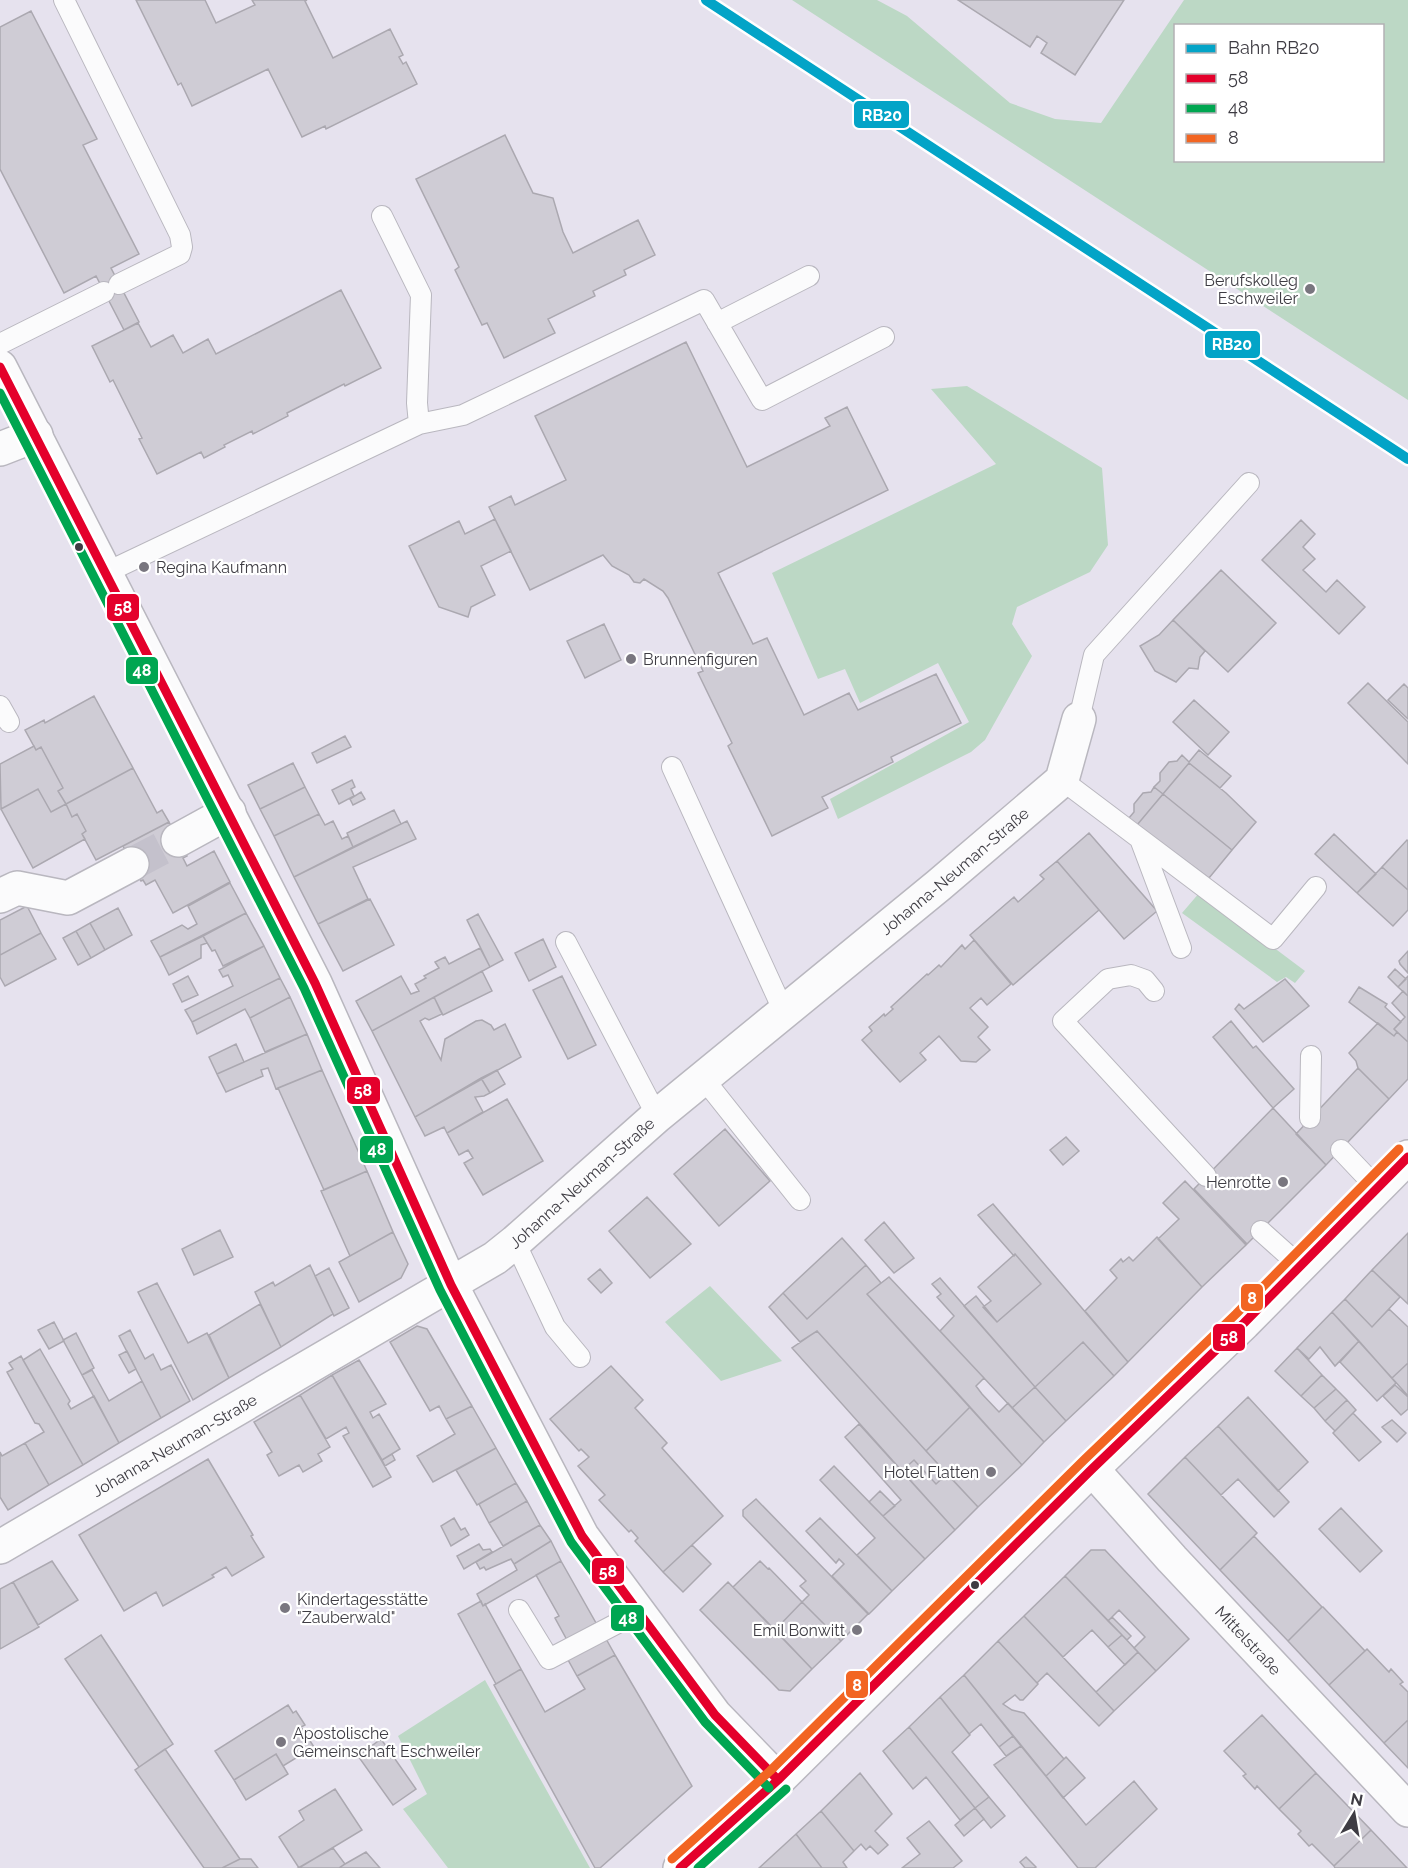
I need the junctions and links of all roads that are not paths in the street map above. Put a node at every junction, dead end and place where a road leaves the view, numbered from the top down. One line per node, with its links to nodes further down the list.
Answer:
1 (64, 0): 6 (lane)
2 (382, 216): 8 (lane)
3 (809, 276): 4 (lane)
4 (717, 323): 5 (lane); 8 (lane)
5 (884, 337)
6 (0, 344)
7 (0, 367): 9 (main road)
8 (419, 424): 12 (lane)
9 (36, 435): 10 (main road); 12 (main road)
10 (0, 449)
11 (1249, 483): 13 (lane)
12 (105, 573): 16 (main road)
13 (1078, 720): 15 (main road)
14 (672, 767): 25 (lane)
15 (1062, 780): 17 (lane); 25 (main road, Johanna-Neuman-Straße)
16 (229, 812): 18 (main road); 38 (main road)
17 (1140, 839): 20 (lane); 23 (lane)
18 (178, 840)
19 (132, 864): 21 (main road)
20 (1316, 887)
21 (0, 896)
22 (566, 942): 28 (lane)
23 (1181, 948)
24 (1154, 991): 32 (lane)
25 (784, 1012): 27 (main road, Johanna-Neuman-Straße)
26 (1311, 1056): 29 (lane)
27 (704, 1078): 28 (main road, Johanna-Neuman-Straße); 34 (lane)
28 (657, 1116): 36 (main road, Johanna-Neuman-Straße)
29 (1310, 1118)
30 (1341, 1150): 33 (lane)
31 (1408, 1157): 33 (main road)
32 (1206, 1176)
33 (1377, 1188): 37 (main road)
34 (800, 1200)
35 (1261, 1231): 37 (lane)
36 (515, 1242): 38 (main road, Johanna-Neuman-Straße); 39 (lane)
37 (1300, 1266): 40 (main road)
38 (452, 1285): 41 (main road, Johanna-Neuman-Straße); 43 (main road)
39 (580, 1358)
40 (1092, 1469): 44 (main road); 45 (main road, Mittelstraße)
41 (0, 1547)
42 (519, 1610): 43 (lane)
43 (637, 1612): 44 (main road)
44 (778, 1780): 46 (main road)
45 (1408, 1810)
46 (680, 1868)

